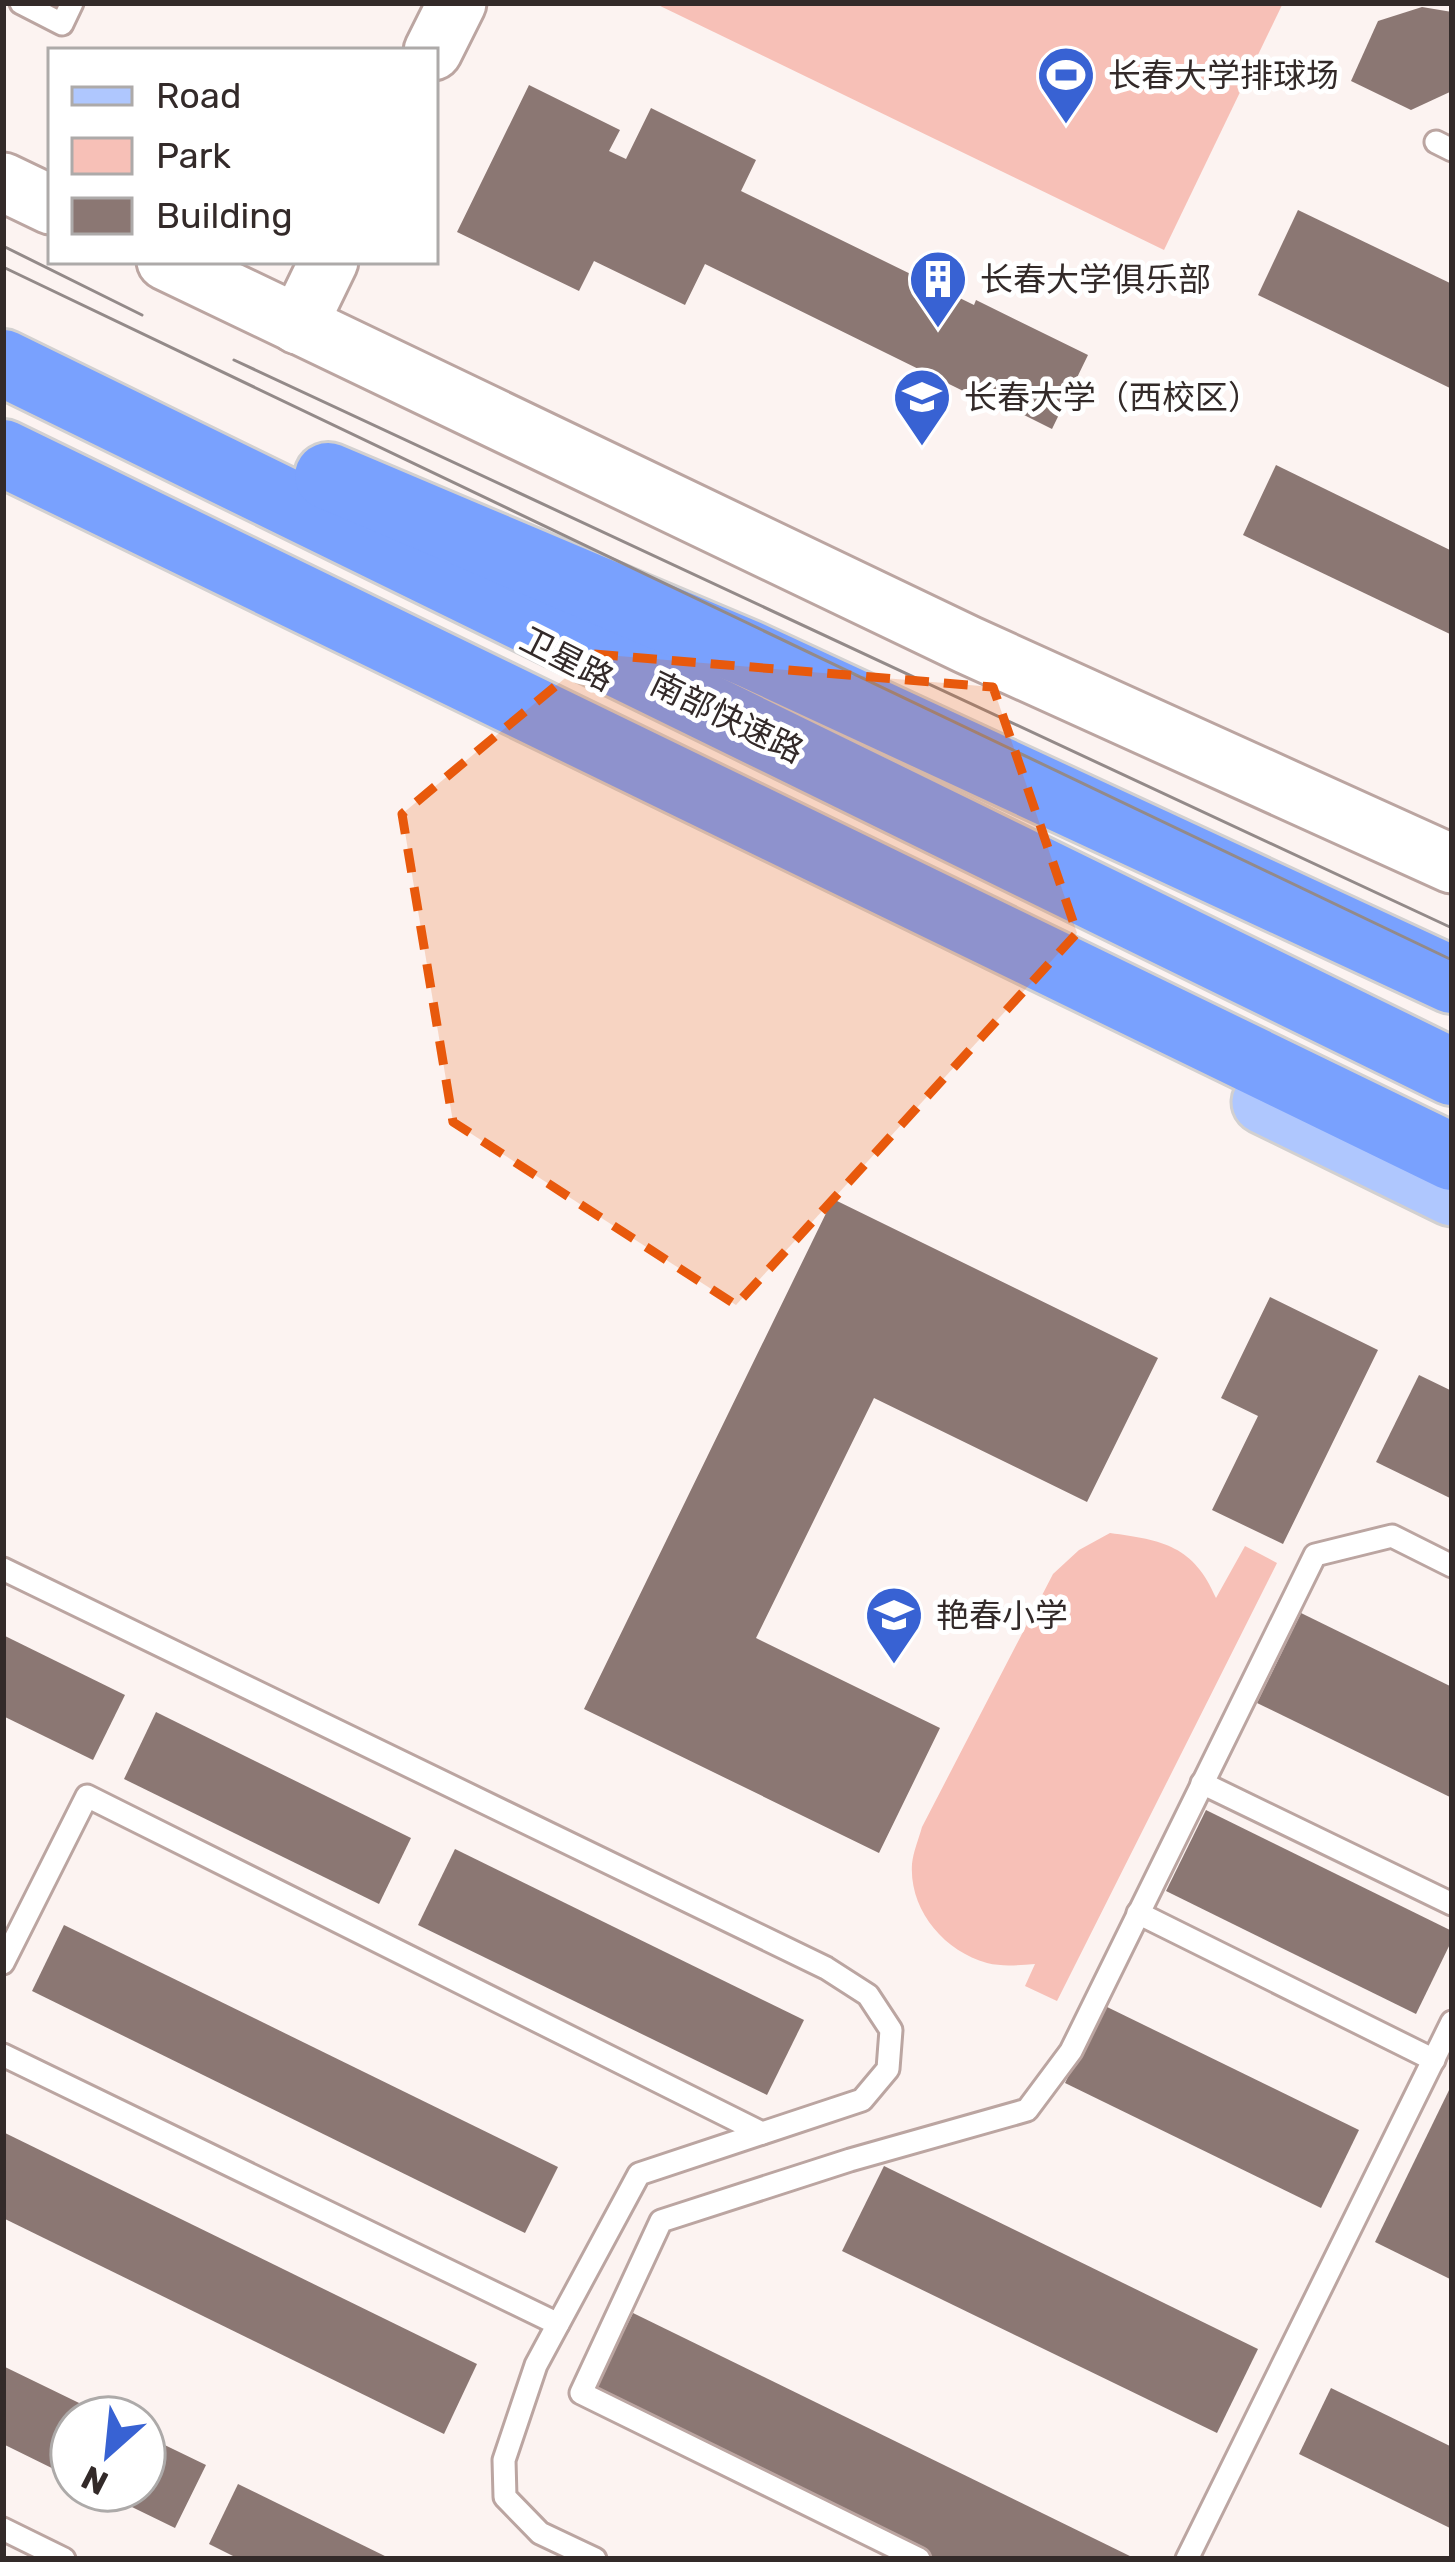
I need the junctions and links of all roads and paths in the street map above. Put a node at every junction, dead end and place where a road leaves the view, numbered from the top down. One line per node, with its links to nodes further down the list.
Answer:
1 (21, 3): 2 (lane)
2 (72, 3)
3 (457, 3): 4 (main road)
4 (435, 48)
5 (3, 182): 6 (main road)
6 (48, 204)
7 (172, 264): 9 (main road)
8 (328, 264): 9 (main road)
9 (298, 325): 15 (main road)
10 (3, 338): 16 (highway)
11 (3, 363): 17 (highway, 南部快速路)
12 (3, 376): 18 (main road, 卫星路)
13 (3, 453): 19 (highway)
14 (3, 482): 20 (main road)
15 (1452, 864)
16 (1452, 980)
17 (1452, 1072)
18 (1452, 1102)
19 (1452, 1156)
20 (1452, 1194)
21 (1452, 1566): 23 (lane)
22 (3, 1569): 30 (lane)
23 (1202, 1783): 24 (lane); 25 (lane)
24 (1452, 1904)
25 (1138, 1913): 29 (lane); 35 (lane)
26 (3, 1963): 30 (lane)
27 (1452, 2022): 29 (lane)
28 (3, 2055): 31 (lane)
29 (1434, 2060): 36 (lane)
30 (762, 2133): 31 (lane)
31 (558, 2324): 34 (lane)
32 (3, 2529): 33 (lane)
33 (64, 2559)
34 (595, 2559)
35 (919, 2559)
36 (1187, 2559)

